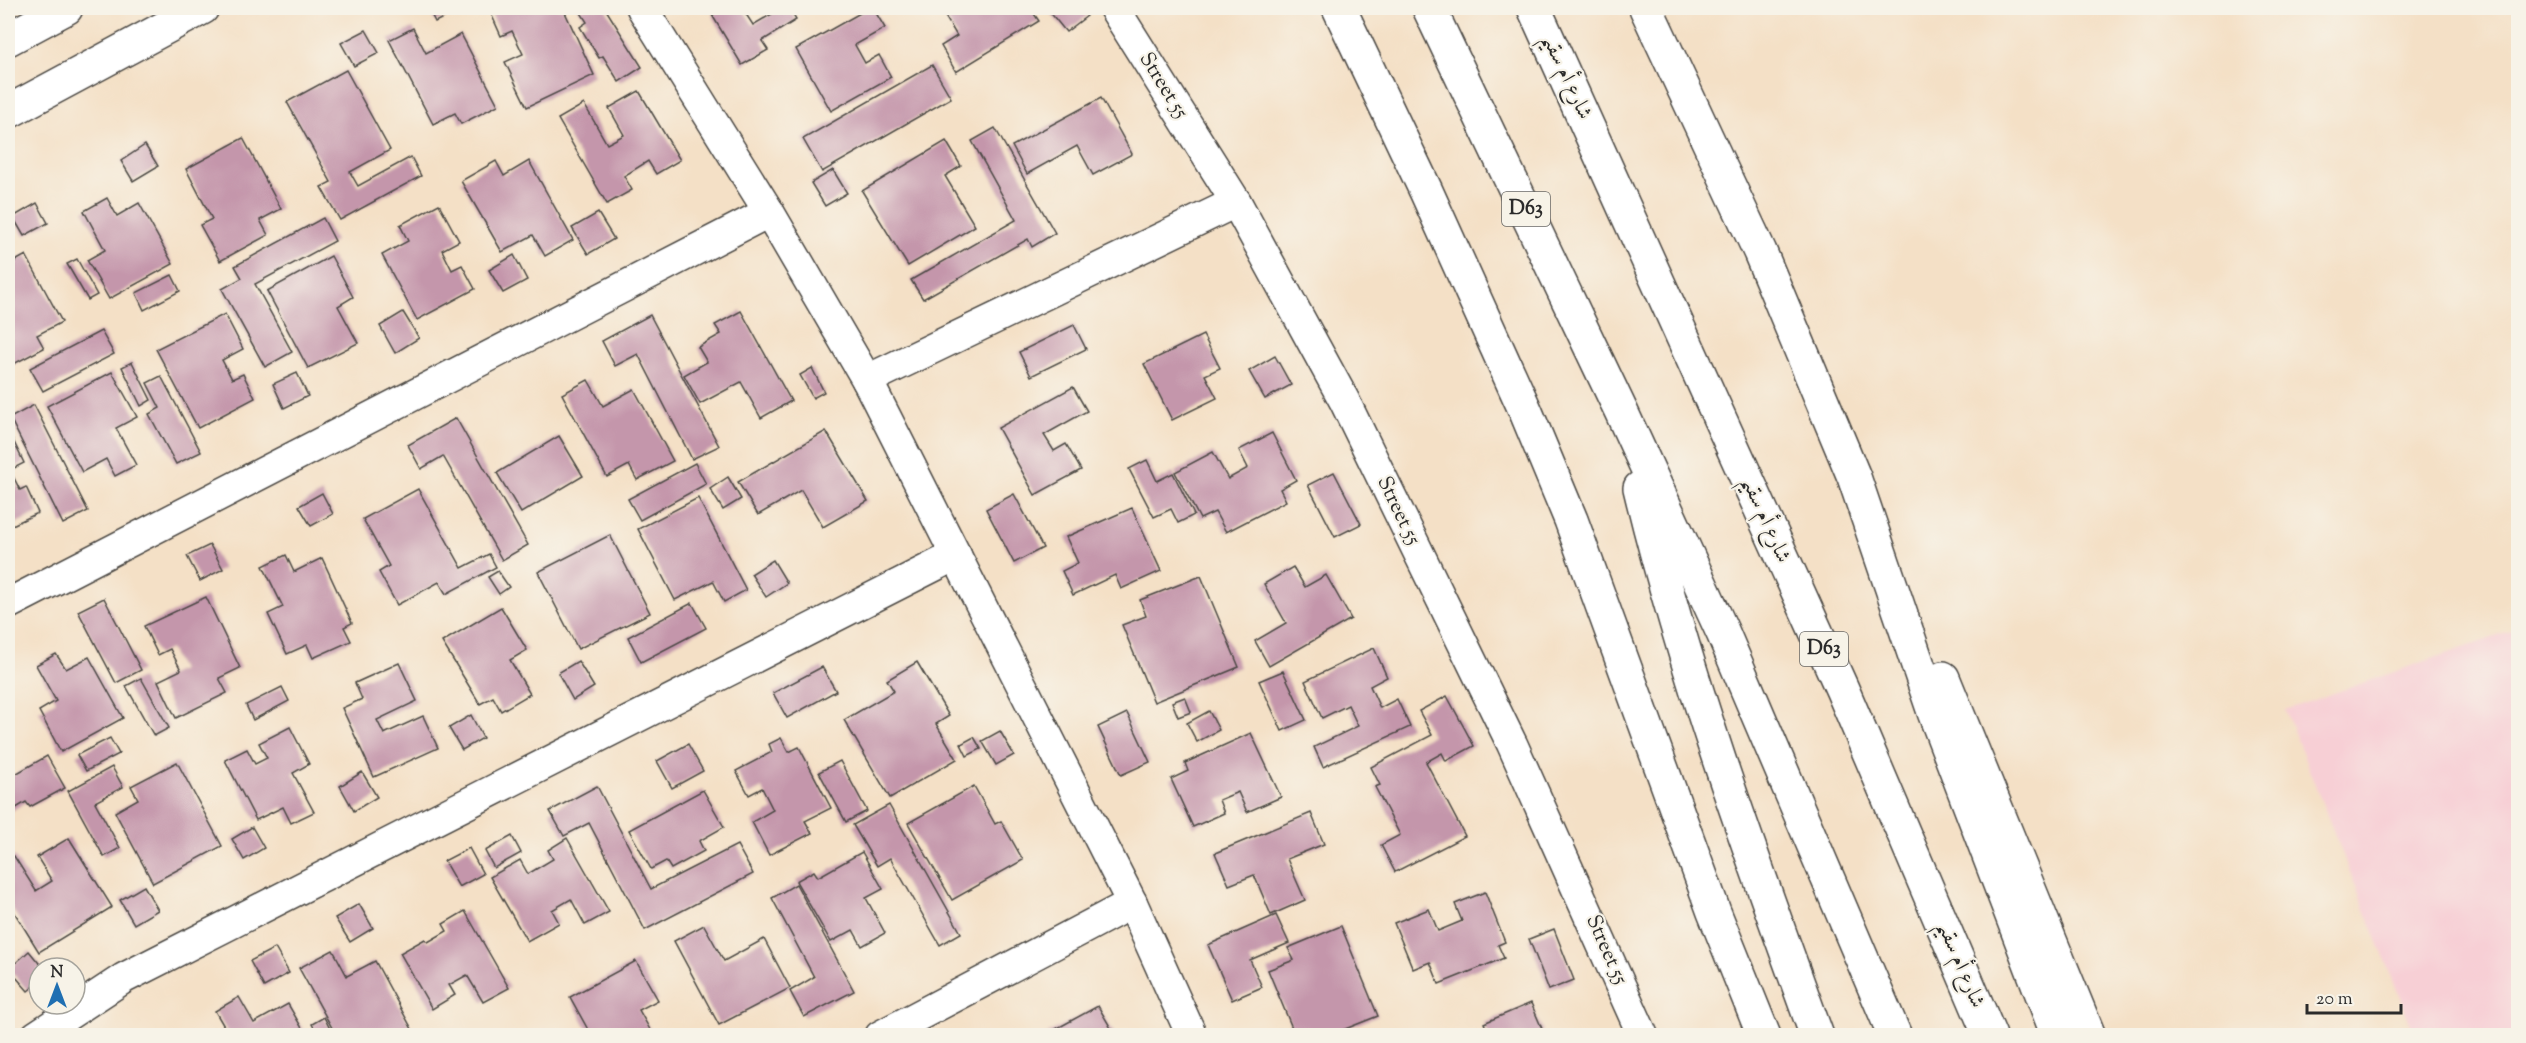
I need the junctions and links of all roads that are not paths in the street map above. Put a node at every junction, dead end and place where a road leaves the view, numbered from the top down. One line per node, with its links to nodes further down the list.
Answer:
1 (66, 8): 9 (main road)
2 (202, 8): 10 (main road)
3 (642, 8): 12 (street)
4 (1114, 8): 11 (street, Street 55)
5 (1339, 8): 23 (main road)
6 (1430, 8): 14 (main road, D63)
7 (1534, 8): 26 (main road, شارع أم سقيم / D63)
8 (1646, 8): 15 (main road)
9 (8, 39)
10 (8, 112)
11 (1236, 202): 13 (street); 22 (street, Street 55)
12 (769, 212): 13 (street); 17 (street)
13 (867, 380): 16 (street)
14 (1621, 411): 24 (main road, D63); 25 (main road, D63)
15 (1854, 477): 27 (main road); 28 (main road)
16 (956, 555): 18 (street); 19 (street)
17 (8, 604)
18 (1131, 903): 20 (street); 21 (street)
19 (36, 1035)
20 (880, 1035)
21 (1192, 1035)
22 (1643, 1035)
23 (1764, 1035)
24 (1817, 1035)
25 (1895, 1035)
26 (1990, 1035)
27 (2058, 1035)
28 (2089, 1035)

